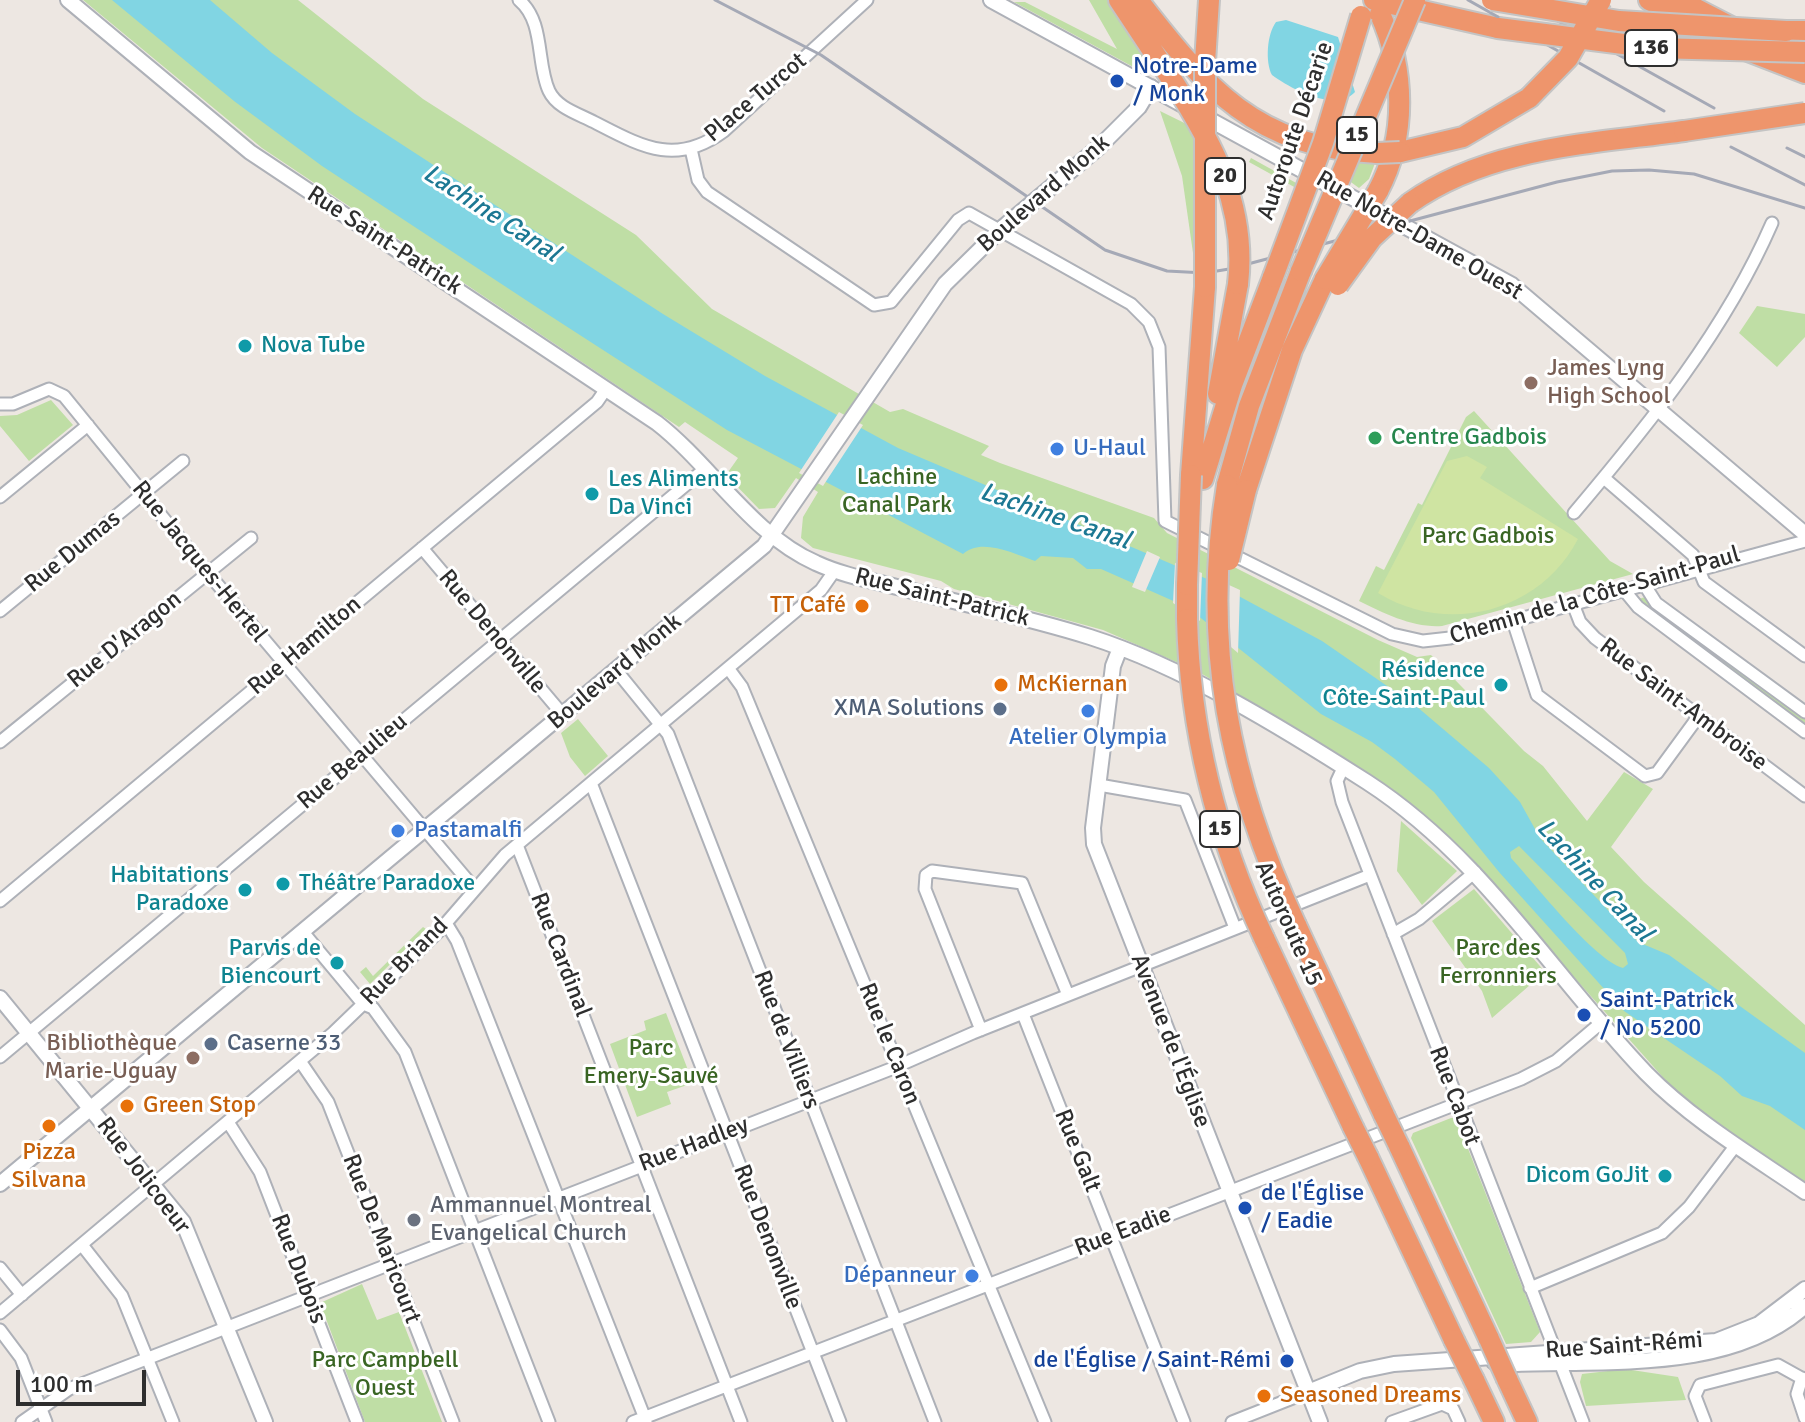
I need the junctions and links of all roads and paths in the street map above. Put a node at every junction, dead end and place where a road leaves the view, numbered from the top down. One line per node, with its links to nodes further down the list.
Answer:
1 (68, 0): 23 (main road, Rue Saint-Patrick)
2 (519, 0): 19 (street, Place Turcot)
3 (867, 0): 19 (street, Place Turcot)
4 (991, 0): 17 (main road, Rue Notre-Dame Ouest)
5 (1119, 0): 27 (highway, 20, bridge)
6 (1138, 0): 10 (highway, bridge)
7 (1209, 0): 30 (highway, bridge)
8 (1415, 0): 32 (highway, 15, bridge)
9 (1492, 0): 14 (highway, 136, bridge)
10 (1601, 0)
11 (1649, 0): 16 (highway)
12 (1679, 0): 15 (highway)
13 (1373, 5): 15 (highway, 136, bridge); 22 (highway, bridge); 27 (highway, Autoroute Décarie / 15, bridge)
14 (1795, 31)
15 (1805, 52)
16 (1805, 73)
17 (1151, 87): 21 (main road, Boulevard Monk); 25 (main road, Rue Notre-Dame Ouest)
18 (1805, 113): 22 (highway, bridge)
19 (691, 149): 21 (street)
20 (1772, 223): 25 (street)
21 (1001, 229): 37 (main road, Boulevard Monk); 48 (street, Chemin de la Côte-Saint-Paul)
22 (1332, 282): 32 (highway)
23 (606, 389): 29 (main road, Rue Saint-Patrick); 40 (street, Rue Hamilton)
24 (0, 404): 26 (street, Rue Jacques-Hertel)
25 (1658, 409): 31 (street); 36 (main road, Rue Notre-Dame Ouest)
26 (88, 425): 33 (street, Rue Jacques-Hertel); 34 (street)
27 (1209, 449): 30 (highway, 15)
28 (183, 461): 33 (street, Rue Dumas)
29 (706, 468): 37 (main road, Rue Saint-Patrick); 49 (street, Rue Beaulieu)
30 (1197, 477): 117 (highway, Autoroute 15 / 15, bridge)
31 (1604, 478): 35 (street); 41 (street)
32 (1236, 488): 141 (highway, Autoroute 15 / 15, bridge)
33 (144, 494): 43 (street, Rue Jacques-Hertel); 47 (street, Rue Dumas)
34 (0, 497)
35 (1574, 513)
36 (1805, 534)
37 (774, 535): 42 (main road, Rue Saint-Patrick); 54 (main road, Boulevard Monk)
38 (251, 538): 43 (street, Rue D'Aragon)
39 (1805, 541): 41 (street, Chemin de la Côte-Saint-Paul)
40 (422, 548): 49 (street, Rue Denonville); 52 (street, Rue Hamilton)
41 (1699, 568): 44 (street, Chemin de la Côte-Saint-Paul); 51 (street)
42 (835, 570): 50 (main road, Rue Saint-Patrick); 53 (street, Rue Briand)
43 (208, 573): 52 (street, Rue Jacques-Hertel); 60 (street, Rue D'Aragon)
44 (1644, 584): 45 (street, Chemin de la Côte-Saint-Paul); 55 (street)
45 (1624, 590): 46 (street, Chemin de la Côte-Saint-Paul); 59 (street)
46 (1573, 604): 48 (street, Chemin de la Côte-Saint-Paul); 57 (street, Rue Saint-Ambroise)
47 (0, 611)
48 (1513, 621): 57 (street)
49 (500, 640): 56 (street, Rue Denonville); 61 (street, Rue Beaulieu)
50 (1120, 648): 62 (main road, Rue Saint-Patrick); 64 (main road, Avenue de l'Église)
51 (1805, 656)
52 (284, 664): 61 (street, Rue Jacques-Hertel); 71 (street, Rue Hamilton)
53 (728, 668): 58 (street, Rue Briand); 86 (street, Rue le Caron)
54 (616, 670): 56 (main road, Boulevard Monk); 58 (street, Rue de Villiers)
55 (1805, 712)
56 (563, 715): 66 (main road, Boulevard Monk)
57 (1698, 717): 65 (street, Rue Saint-Ambroise)
58 (660, 725): 63 (street, Rue Briand); 87 (street, Rue de Villiers)
59 (1805, 732)
60 (0, 742)
61 (361, 756): 66 (street, Rue Jacques-Hertel); 83 (street, Rue Beaulieu)
62 (1343, 768): 68 (main road, Rue Saint-Patrick); 69 (street, Rue Cabot)
63 (591, 783): 67 (street, Rue Briand); 91 (street, Rue Denonville)
64 (1099, 785): 73 (street); 76 (main road, Avenue de l'Église)
65 (1805, 796)
66 (423, 831): 70 (street, Rue Jacques-Hertel); 74 (main road, Boulevard Monk)
67 (517, 845): 70 (street, Rue Briand); 93 (street, Rue Cardinal)
68 (1475, 872): 75 (street); 81 (main road, Rue Saint-Patrick)
69 (1370, 875): 73 (street, Rue Hadley); 75 (street, Rue Cabot)
70 (475, 889): 72 (street, Rue Briand)
71 (0, 901)
72 (446, 923): 79 (street, Rue Briand); 98 (street)
73 (1235, 928): 76 (street, Rue Hadley)
74 (303, 932): 79 (street); 89 (main road, Boulevard Monk)
75 (1393, 934): 88 (street, Rue Cabot)
76 (1141, 966): 77 (street, Rue Hadley); 97 (main road, Avenue de l'Église)
77 (1068, 995): 80 (street, Rue Hadley); 82 (street)
78 (0, 998): 83 (main road, Rue Jolicoeur)
79 (363, 1004): 85 (street, Rue Briand); 99 (street)
80 (1023, 1014): 82 (street, Rue Hadley); 100 (street, Rue Galt)
81 (1602, 1022): 88 (street, Rue Eadie); 92 (main road, Rue Saint-Patrick)
82 (981, 1030): 86 (street, Rue Hadley)
83 (29, 1033): 84 (street, Rue Beaulieu); 89 (main road, Rue Jolicoeur)
84 (0, 1057)
85 (300, 1061): 90 (street, Rue Briand); 102 (street, Rue De Maricourt)
86 (898, 1065): 87 (street, Rue Hadley); 104 (street, Rue le Caron)
87 (810, 1101): 91 (street, Rue Hadley); 111 (street, Rue de Villiers)
88 (1458, 1104): 97 (street, Rue Eadie); 105 (street, Rue Cabot)
89 (91, 1108): 94 (main road, Boulevard Monk); 95 (main road, Rue Jolicoeur)
90 (228, 1122): 95 (street, Rue Briand); 108 (street, Rue Dubois)
91 (727, 1133): 93 (street, Rue Hadley); 114 (street, Rue Denonville)
92 (1736, 1145): 96 (main road, Rue Saint-Patrick); 105 (street)
93 (642, 1165): 98 (street, Rue Hadley); 119 (street, Rue Cardinal)
94 (0, 1184)
95 (154, 1184): 101 (street, Rue Briand); 112 (main road, Rue Jolicoeur)
96 (1805, 1192)
97 (1230, 1193): 100 (street, Rue Eadie); 120 (main road, Avenue de l'Église)
98 (558, 1198): 99 (street, Rue Hadley); 123 (street)
99 (474, 1232): 102 (street, Rue Hadley); 130 (street)
100 (1111, 1237): 104 (street, Rue Eadie); 135 (street, Rue Galt)
101 (82, 1245): 107 (street, Rue Briand); 116 (street)
102 (391, 1263): 108 (street, Rue Hadley); 129 (street, Rue De Maricourt)
103 (0, 1268): 107 (street)
104 (988, 1285): 111 (street, Rue Eadie); 134 (street, Rue le Caron)
105 (1530, 1288): 115 (street, Rue Cabot)
106 (1805, 1289): 115 (main road, Rue Saint-Rémi)
107 (22, 1295): 110 (street, Rue Briand)
108 (308, 1296): 112 (street, Rue Hadley); 128 (street, Rue Dubois)
109 (1805, 1306): 115 (main road, Rue Saint-Rémi)
110 (0, 1313)
111 (895, 1320): 114 (street, Rue Eadie); 133 (street, Rue de Villiers)
112 (226, 1327): 116 (street, Rue Hadley); 127 (main road, Rue Jolicoeur)
113 (0, 1330): 121 (street)
114 (812, 1351): 119 (street, Rue Eadie); 132 (street, Rue Denonville)
115 (1557, 1356): 117 (main road, Rue Saint-Rémi); 142 (street, Rue Cabot)
116 (147, 1358): 121 (street, Rue Hadley); 126 (street)
117 (1475, 1370): 120 (main road, Rue Saint-Rémi); 140 (highway, Autoroute 15 / 15)
118 (1803, 1379): 122 (street); 143 (street)
119 (727, 1385): 123 (street, Rue Eadie); 131 (street, Rue Cardinal)
120 (1308, 1392): 136 (street); 137 (main road, Avenue de l'Église)
121 (40, 1407): 124 (street, Rue Hadley); 125 (street)
122 (1805, 1418)
123 (641, 1420)
124 (22, 1422)
125 (46, 1422)
126 (173, 1422)
127 (265, 1422)
128 (357, 1422)
129 (453, 1422)
130 (549, 1422)
131 (741, 1422)
132 (840, 1422)
133 (935, 1422)
134 (1045, 1422)
135 (1184, 1422)
136 (1232, 1422)
137 (1320, 1422)
138 (1392, 1422): 139 (street)
139 (1459, 1422)
140 (1494, 1422)
141 (1527, 1422)
142 (1583, 1422)
143 (1705, 1422)

